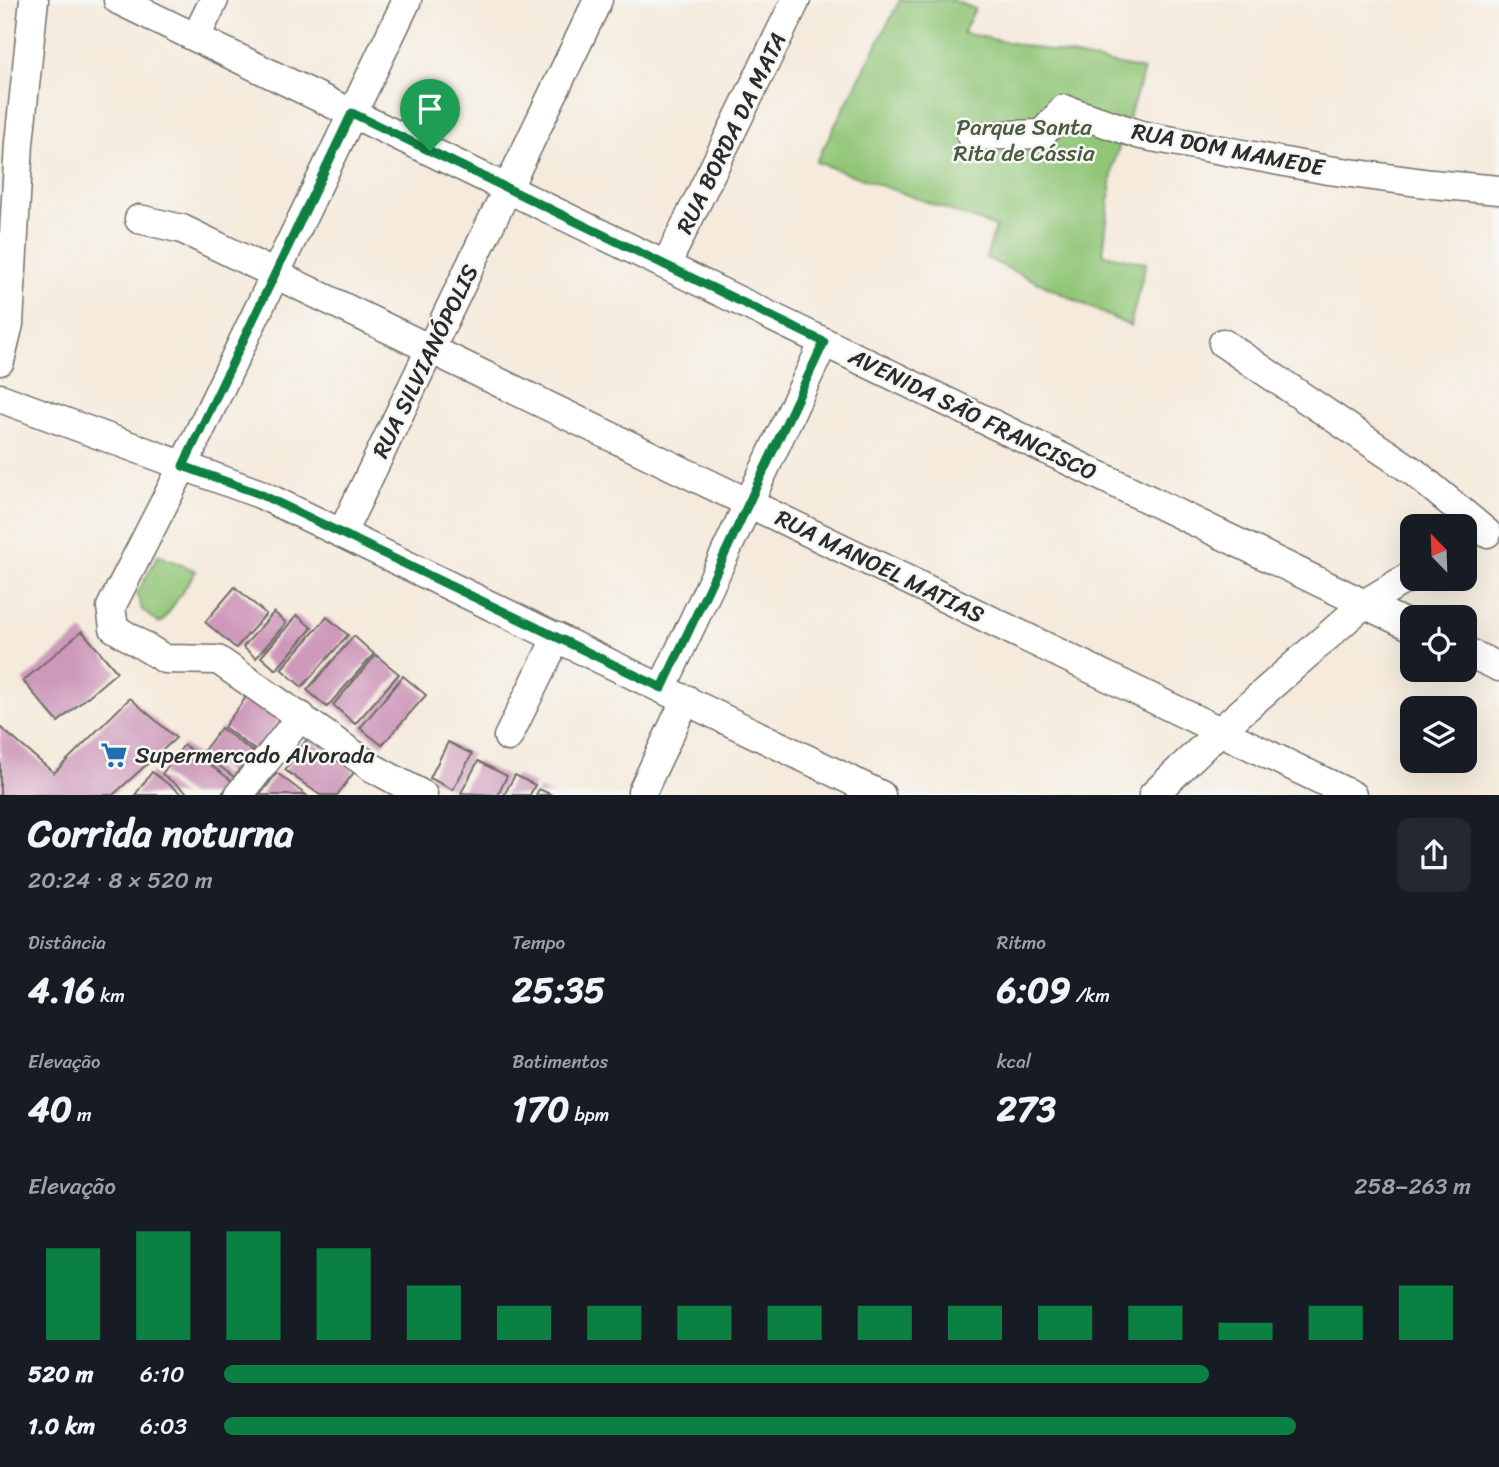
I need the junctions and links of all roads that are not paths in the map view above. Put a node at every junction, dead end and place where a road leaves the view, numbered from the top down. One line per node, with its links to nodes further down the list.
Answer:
1 (34, 0): 10 (street)
2 (118, 0): 7 (street, AVENIDA SÃO FRANCISCO)
3 (214, 0): 7 (street)
4 (407, 0): 8 (street)
5 (598, 0): 11 (street, RUA SILVIANÓPOLIS)
6 (796, 0): 14 (street, RUA BORDA DA MATA)
7 (196, 37): 8 (street, AVENIDA SÃO FRANCISCO)
8 (352, 113): 11 (street, AVENIDA SÃO FRANCISCO); 15 (street)
9 (971, 136): 12 (street, RUA DOM MAMEDE)
10 (9, 141): 19 (street)
11 (508, 189): 14 (street, AVENIDA SÃO FRANCISCO); 18 (street, RUA SILVIANÓPOLIS)
12 (1499, 190)
13 (139, 219): 15 (street, RUA MANOEL MATIAS)
14 (666, 265): 16 (street, AVENIDA SÃO FRANCISCO)
15 (275, 274): 18 (street, RUA MANOEL MATIAS); 21 (street)
16 (824, 342): 22 (street); 26 (street, AVENIDA SÃO FRANCISCO)
17 (1223, 344): 24 (street)
18 (431, 349): 22 (street, RUA MANOEL MATIAS); 23 (street, RUA SILVIANÓPOLIS)
19 (0, 361)
20 (0, 398): 21 (street)
21 (183, 466): 23 (street); 32 (street)
22 (750, 503): 31 (street); 33 (street, RUA MANOEL MATIAS)
23 (342, 533): 28 (street)
24 (1484, 535)
25 (1400, 582): 26 (street)
26 (1364, 604): 27 (street, AVENIDA SÃO FRANCISCO); 33 (street)
27 (1400, 621)
28 (557, 637): 31 (street); 34 (street)
29 (1477, 657): 30 (street)
30 (1499, 667)
31 (674, 694): 35 (street); 38 (street)
32 (301, 716): 36 (street); 37 (street)
33 (1220, 731): 39 (street); 40 (street, RUA MANOEL MATIAS)
34 (508, 737)
35 (642, 792)
36 (239, 795)
37 (423, 795)
38 (881, 795)
39 (1153, 795)
40 (1352, 795)

